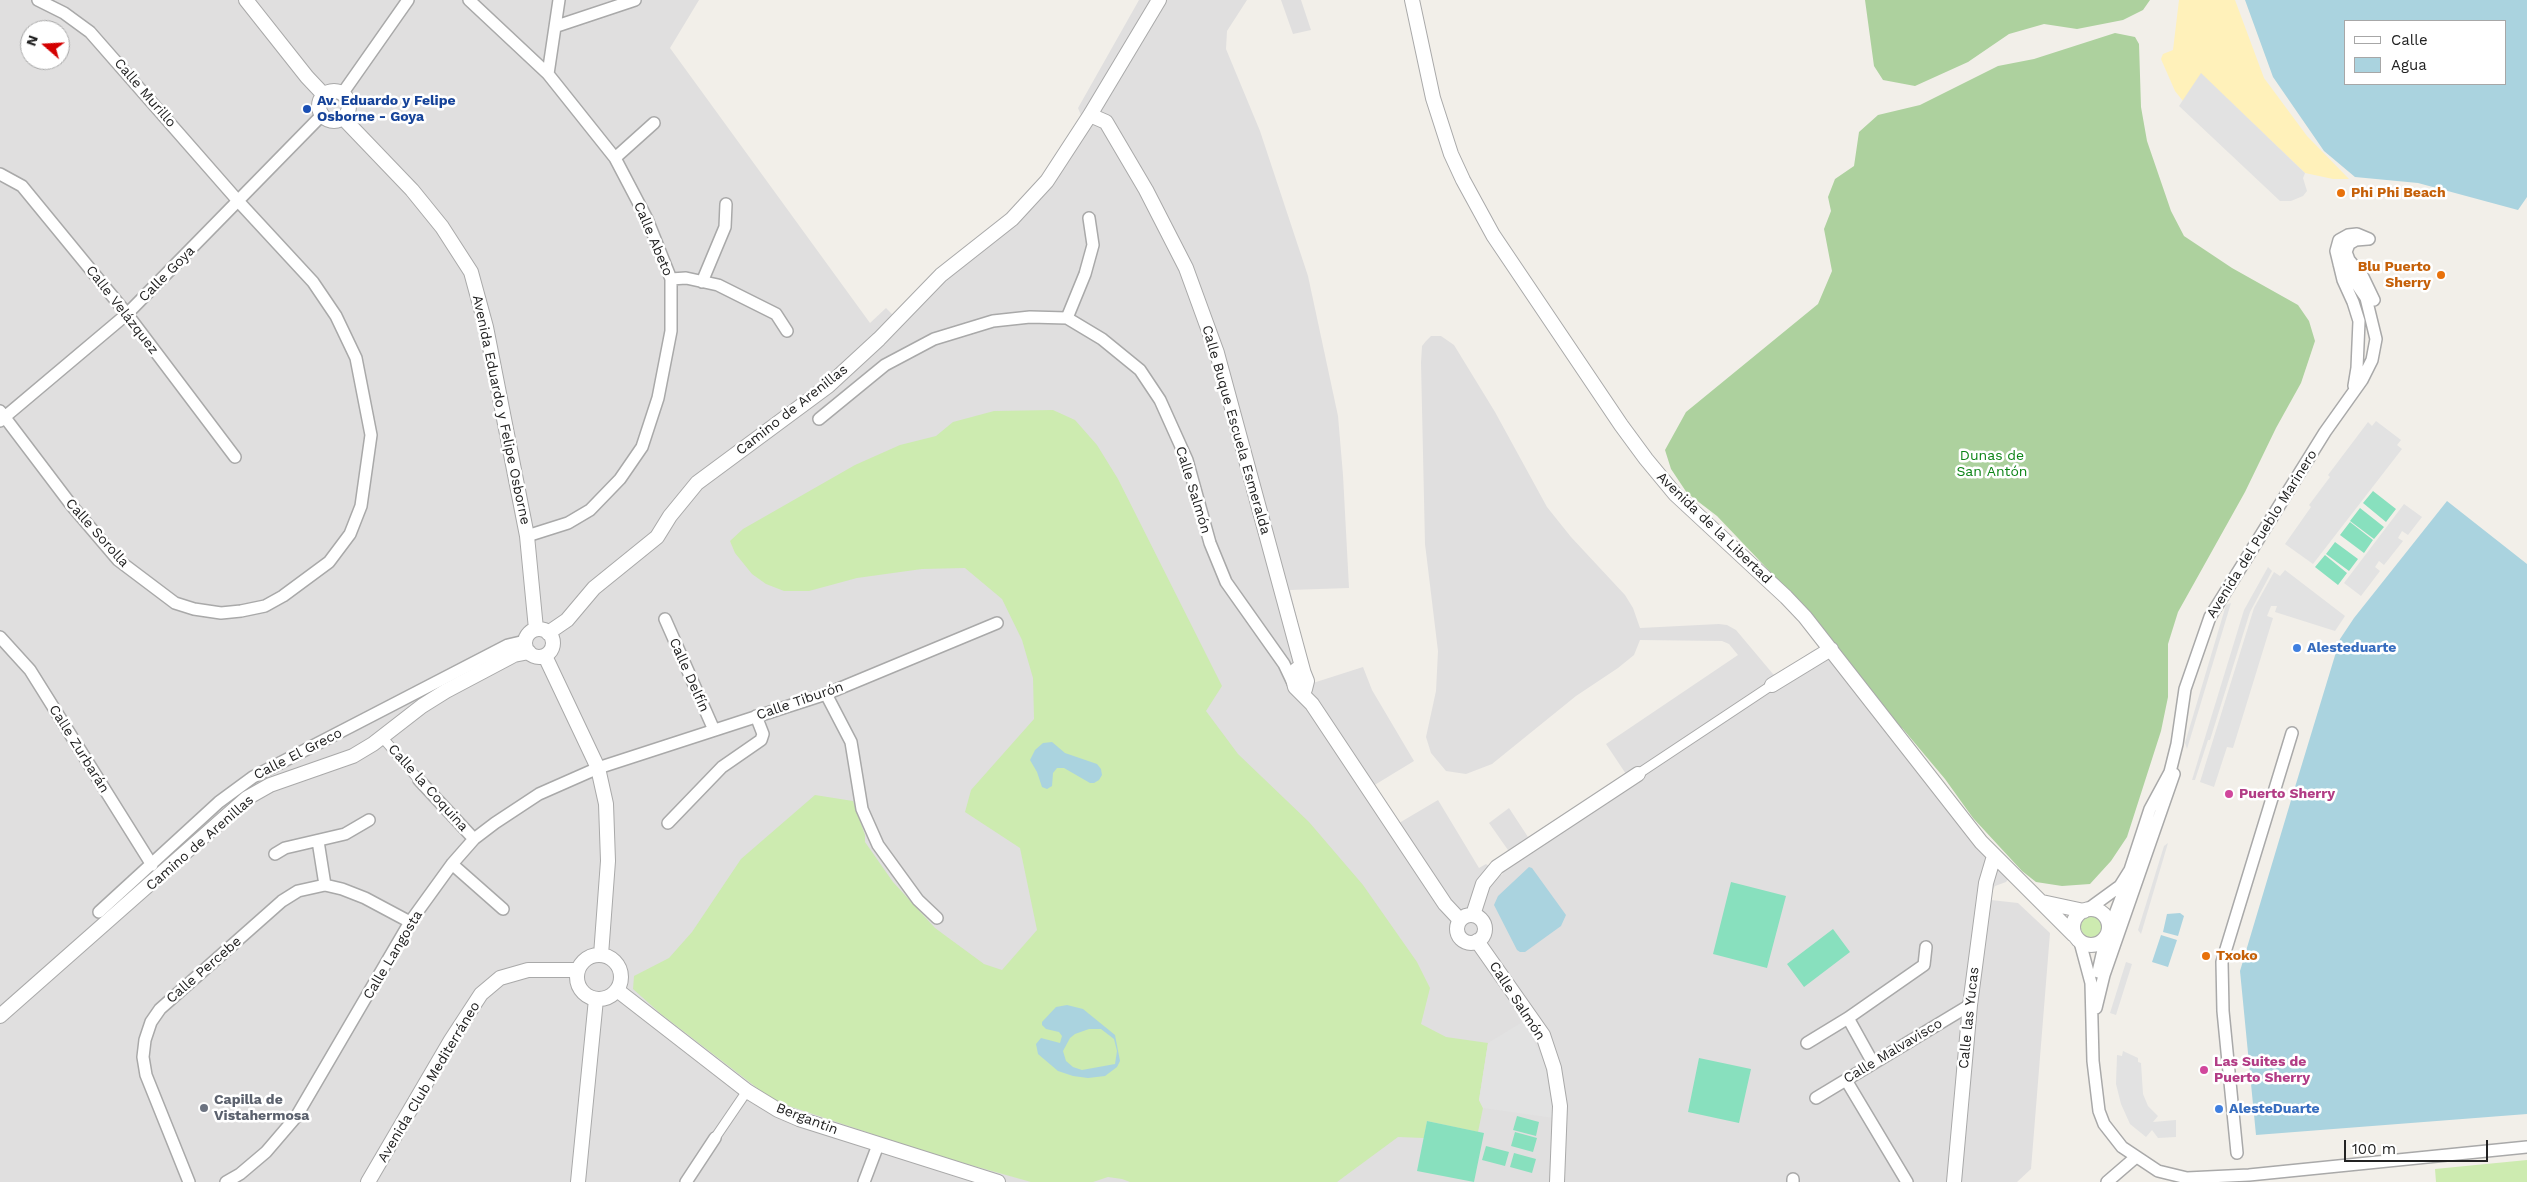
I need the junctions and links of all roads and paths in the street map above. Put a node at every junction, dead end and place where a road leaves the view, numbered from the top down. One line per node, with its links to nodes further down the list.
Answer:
1 (38, 0): 19 (street, Calle Murillo)
2 (246, 0): 12 (street)
3 (408, 0): 11 (street)
4 (469, 0): 10 (street, Calle Abeto)
5 (559, 0): 9 (street)
6 (635, 0): 9 (street)
7 (1159, 0): 14 (street, Camino de Arenillas)
8 (1412, 0): 39 (street, Avenida de la Libertad)
9 (557, 26): 10 (street)
10 (548, 74): 17 (street, Calle Abeto)
11 (342, 94): 12 (street); 15 (street)
12 (324, 95): 13 (street)
13 (322, 115): 15 (street); 19 (street, Calle Goya)
14 (1090, 115): 36 (street, Camino de Arenillas); 41 (street, Calle Buque Escuela Esmeralda)
15 (343, 118): 33 (street, Avenida Eduardo y Felipe Osborne)
16 (654, 123): 17 (street)
17 (615, 158): 23 (street, Calle Abeto)
18 (0, 174): 25 (street, Calle Velázquez)
19 (239, 202): 25 (street, Calle Goya); 30 (street, Calle Sorolla)
20 (726, 204): 24 (street)
21 (1089, 218): 26 (street)
22 (2339, 264): 28 (street, Avenida del Pueblo Marinero); 28 (street, Avenida del Pueblo Marinero); 29 (street, Avenida del Pueblo Marinero)
23 (671, 279): 24 (street); 33 (street, Calle Abeto)
24 (702, 282): 27 (street)
25 (127, 314): 30 (street, Calle Goya); 32 (street, Calle Velázquez)
26 (1066, 318): 31 (street, Calle Salmón); 41 (street, Calle Salmón)
27 (787, 331)
28 (2375, 334): 29 (street, Avenida del Pueblo Marinero)
29 (2353, 390): 48 (street, Avenida del Pueblo Marinero)
30 (2, 417)
31 (819, 419)
32 (235, 457)
33 (526, 536): 36 (street, Avenida Eduardo y Felipe Osborne)
34 (665, 619): 45 (street, Calle Delfín)
35 (997, 623): 43 (street, Calle Tiburón)
36 (542, 631): 38 (street); 40 (street)
37 (0, 637): 60 (street, Calle Zurbarán)
38 (527, 646): 40 (street); 47 (street, Camino de Arenillas); 60 (street, Calle El Greco)
39 (1831, 649): 42 (street); 57 (street, Avenida de la Libertad)
40 (545, 656): 49 (street)
41 (1298, 676): 67 (street, Calle Buque Escuela Esmeralda)
42 (1772, 685): 50 (street)
43 (826, 694): 44 (street, Calle Tiburón); 66 (street)
44 (756, 716): 45 (street, Calle Tiburón); 53 (street)
45 (714, 730): 49 (street, Calle Tiburón)
46 (2292, 733): 90 (street)
47 (382, 737): 51 (street, Calle la Coquina); 79 (street, Camino de Arenillas)
48 (2177, 744): 58 (street, Avenida del Pueblo Marinero); 64 (street, Avenida del Pueblo Marinero)
49 (598, 768): 54 (street, Calle Langosta); 73 (street)
50 (1638, 774): 67 (street)
51 (419, 780): 54 (street, Calle la Coquina)
52 (369, 820): 55 (street)
53 (668, 823)
54 (474, 839): 59 (street, Calle Langosta)
55 (318, 841): 56 (street); 61 (street)
56 (275, 854)
57 (1994, 856): 62 (street, Avenida de la Libertad); 78 (street, Calle las Yucas)
58 (2144, 860): 69 (street, Avenida del Pueblo Marinero); 77 (street, Avenida del Pueblo Marinero)
59 (452, 864): 63 (street); 68 (street, Calle Langosta)
60 (152, 865): 65 (street, Calle El Greco)
61 (325, 885): 68 (street); 92 (street, Calle Percebe)
62 (2042, 902): 64 (street); 70 (street, Avenida de la Libertad)
63 (503, 909)
64 (2085, 910): 69 (street); 70 (street)
65 (99, 912)
66 (937, 918)
67 (1467, 918): 71 (street); 71 (street)
68 (410, 922): 93 (street, Calle Langosta)
69 (2107, 933): 70 (street); 77 (street, Avenida del Pueblo Marinero)
70 (2077, 938): 80 (street, Avenida del Pueblo Marinero)
71 (1477, 941): 99 (street, Calle Salmón)
72 (1926, 947): 81 (street)
73 (601, 955): 74 (street); 75 (street)
74 (578, 970): 76 (street); 94 (street, Avenida Club Mediterráneo)
75 (617, 990): 76 (street); 85 (street, Bergantin)
76 (596, 999): 95 (street)
77 (2097, 1001): 80 (street, Avenida del Pueblo Marinero)
78 (1970, 1005): 83 (street, Calle Malvavisco); 101 (street, Calle las Yucas)
79 (0, 1016)
80 (2093, 1017): 91 (street, Avenida del Pueblo Marinero)
81 (1848, 1018): 82 (street); 83 (street)
82 (1807, 1043)
83 (1873, 1062): 84 (street, Calle Malvavisco)
84 (1846, 1080): 86 (street, Calle Malvavisco); 100 (street)
85 (747, 1091): 87 (street); 88 (street, Bergantin)
86 (1816, 1098)
87 (715, 1138): 96 (street)
88 (878, 1144): 97 (street); 98 (street, Bergantin)
89 (2527, 1147): 91 (street, Avenida del Pueblo Marinero)
90 (2237, 1153)
91 (2136, 1157): 102 (street)
92 (189, 1182)
93 (226, 1182)
94 (368, 1182)
95 (578, 1182)
96 (686, 1182)
97 (864, 1182)
98 (998, 1182)
99 (1557, 1182)
100 (1907, 1182)
101 (1954, 1182)
102 (2107, 1182)

